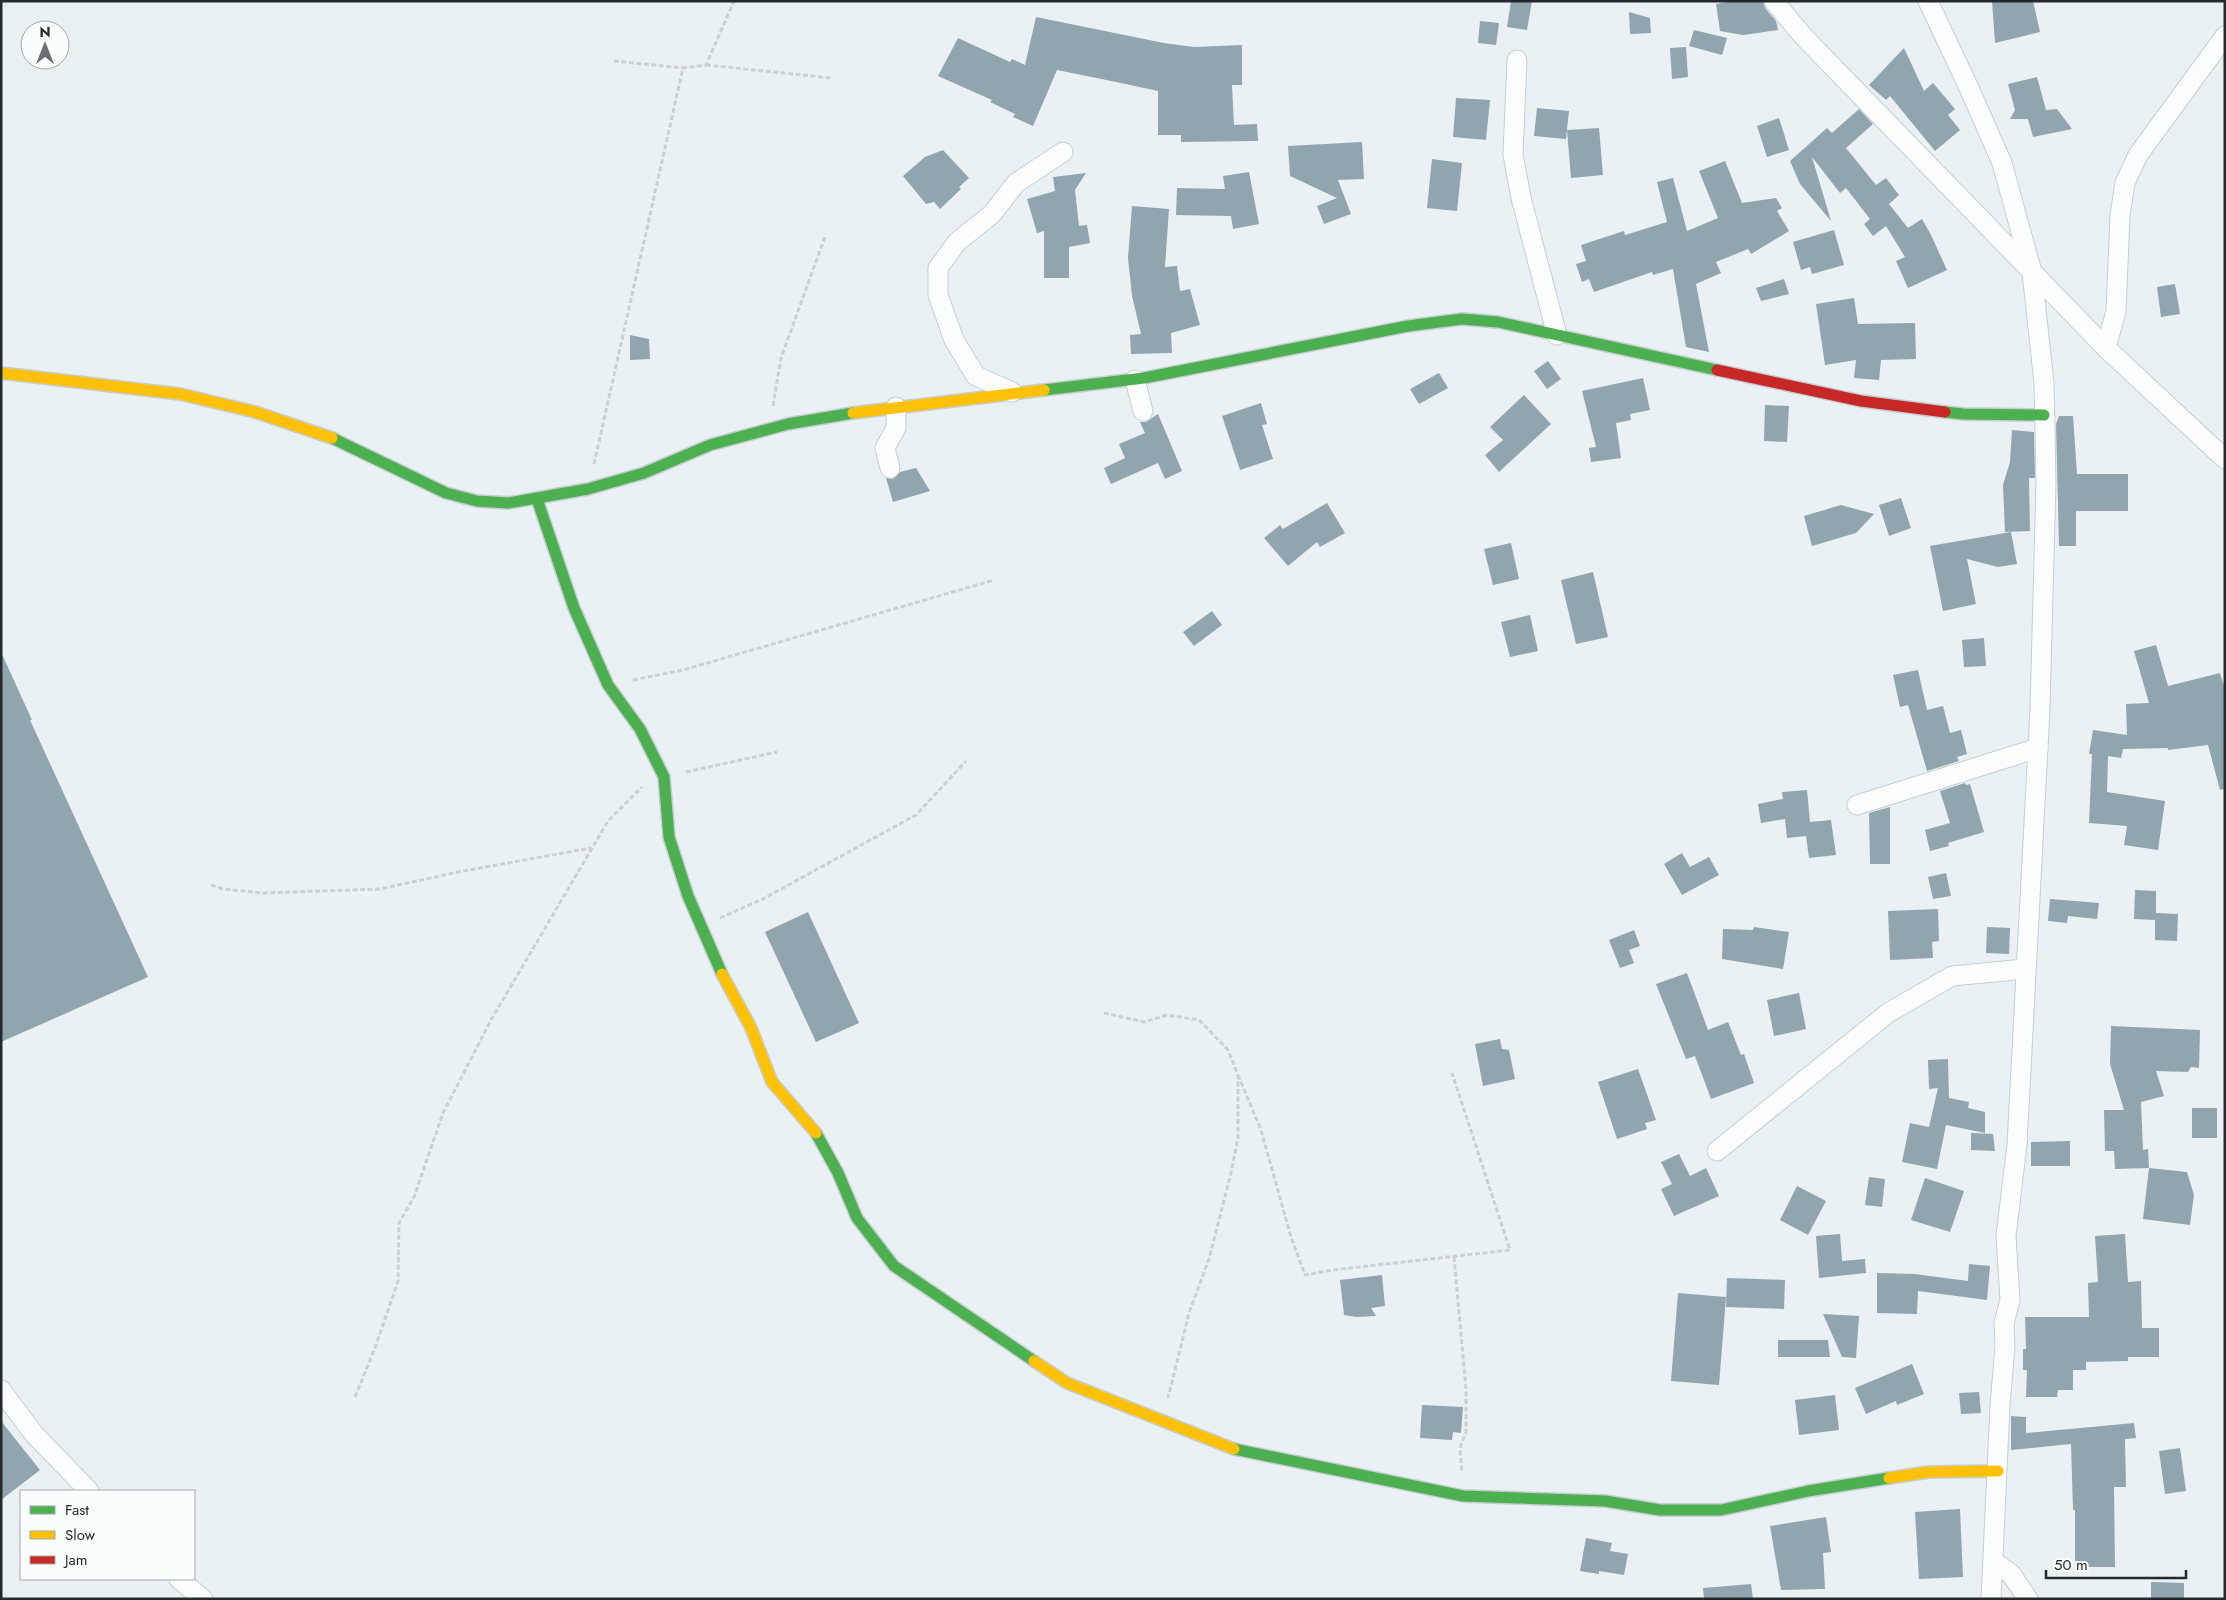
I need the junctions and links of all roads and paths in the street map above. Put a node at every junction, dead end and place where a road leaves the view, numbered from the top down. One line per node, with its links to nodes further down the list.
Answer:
1 (734, 1): 7 (path)
2 (1774, 1): 12 (street)
3 (1928, 1): 12 (street)
4 (2225, 36): 14 (street)
5 (1517, 60): 13 (street)
6 (614, 61): 8 (path)
7 (706, 65): 8 (path); 9 (path)
8 (683, 68): 24 (path)
9 (831, 78)
10 (1063, 152): 17 (street)
11 (826, 234): 21 (path)
12 (2032, 272): 14 (street); 20 (street)
13 (1557, 335): 16 (street); 20 (street)
14 (2106, 348): 22 (street)
15 (1, 373): 25 (street)
16 (1135, 380): 17 (street); 19 (street)
17 (1016, 393): 18 (street)
18 (896, 407): 21 (street); 23 (street)
19 (1142, 411)
20 (2044, 415): 28 (street)
21 (788, 424): 24 (street)
22 (2225, 459)
23 (890, 468)
24 (588, 489): 25 (street)
25 (537, 499): 27 (street)
26 (994, 580): 27 (path)
27 (608, 685): 31 (street)
28 (2038, 748): 32 (street); 36 (street)
29 (776, 752): 31 (path)
30 (966, 761): 35 (path)
31 (664, 777): 33 (path); 35 (street)
32 (1857, 805)
33 (592, 848): 34 (path); 43 (path)
34 (211, 884)
35 (701, 926): 44 (street)
36 (2025, 969): 40 (street); 45 (street)
37 (1104, 1013): 39 (path)
38 (1452, 1073): 41 (path)
39 (1238, 1075): 41 (path); 44 (path)
40 (1717, 1151)
41 (1454, 1257): 47 (path)
42 (1, 1390): 46 (street)
43 (355, 1397)
44 (1163, 1421): 47 (street)
45 (1998, 1471): 47 (street); 48 (street)
46 (89, 1490)
47 (1463, 1496)
48 (1993, 1561): 51 (street); 52 (street)
49 (180, 1580): 50 (street)
50 (203, 1599)
51 (1991, 1599)
52 (2028, 1599)

